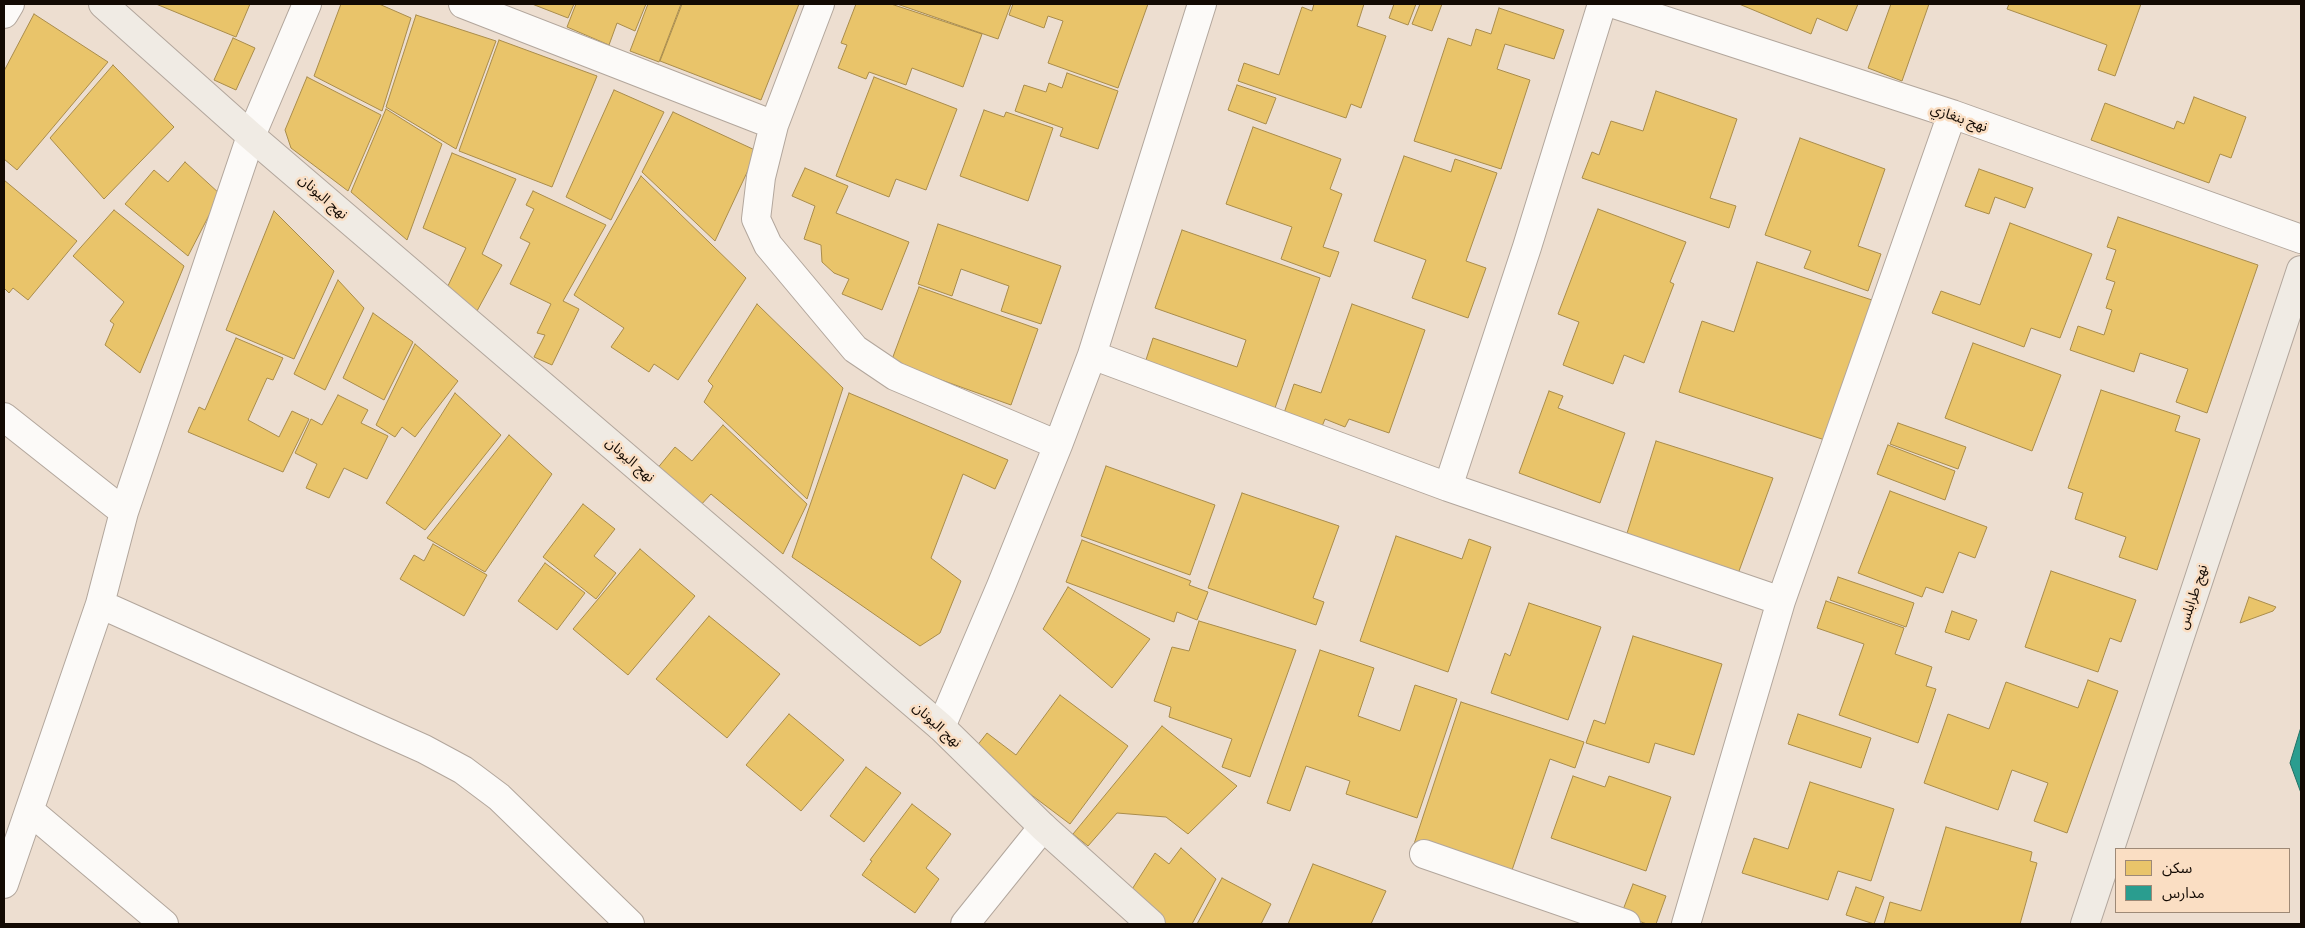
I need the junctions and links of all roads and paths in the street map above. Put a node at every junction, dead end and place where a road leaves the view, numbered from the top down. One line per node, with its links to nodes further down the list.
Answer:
1 (10, 4): 9 (street)
2 (103, 4): 12 (street, نهج اليونان)
3 (307, 4): 12 (street)
4 (463, 4): 11 (street)
5 (820, 4): 11 (street)
6 (1202, 4): 15 (street)
7 (1602, 4): 18 (street)
8 (1614, 4): 10 (street, نهج بنغازي)
9 (4, 14)
10 (1952, 114): 13 (street, نهج بنغازي); 20 (street)
11 (774, 124): 17 (street)
12 (251, 136): 19 (street); 22 (street, نهج اليونان)
13 (2301, 240)
14 (2301, 270): 33 (street, نهج طرابلس)
15 (1092, 355): 17 (street); 18 (street)
16 (4, 417): 19 (street)
17 (1058, 445): 22 (street)
18 (1448, 486): 20 (street)
19 (124, 512): 21 (street)
20 (1781, 601): 32 (street)
21 (100, 604): 23 (street); 28 (street)
22 (941, 727): 24 (street, نهج اليونان)
23 (30, 811): 26 (street); 27 (street)
24 (1043, 827): 29 (street); 30 (street, نهج اليونان)
25 (1424, 854): 31 (street)
26 (4, 884)
27 (164, 924)
28 (630, 924)
29 (965, 924)
30 (1151, 924)
31 (1626, 924)
32 (1686, 924)
33 (2085, 924)

